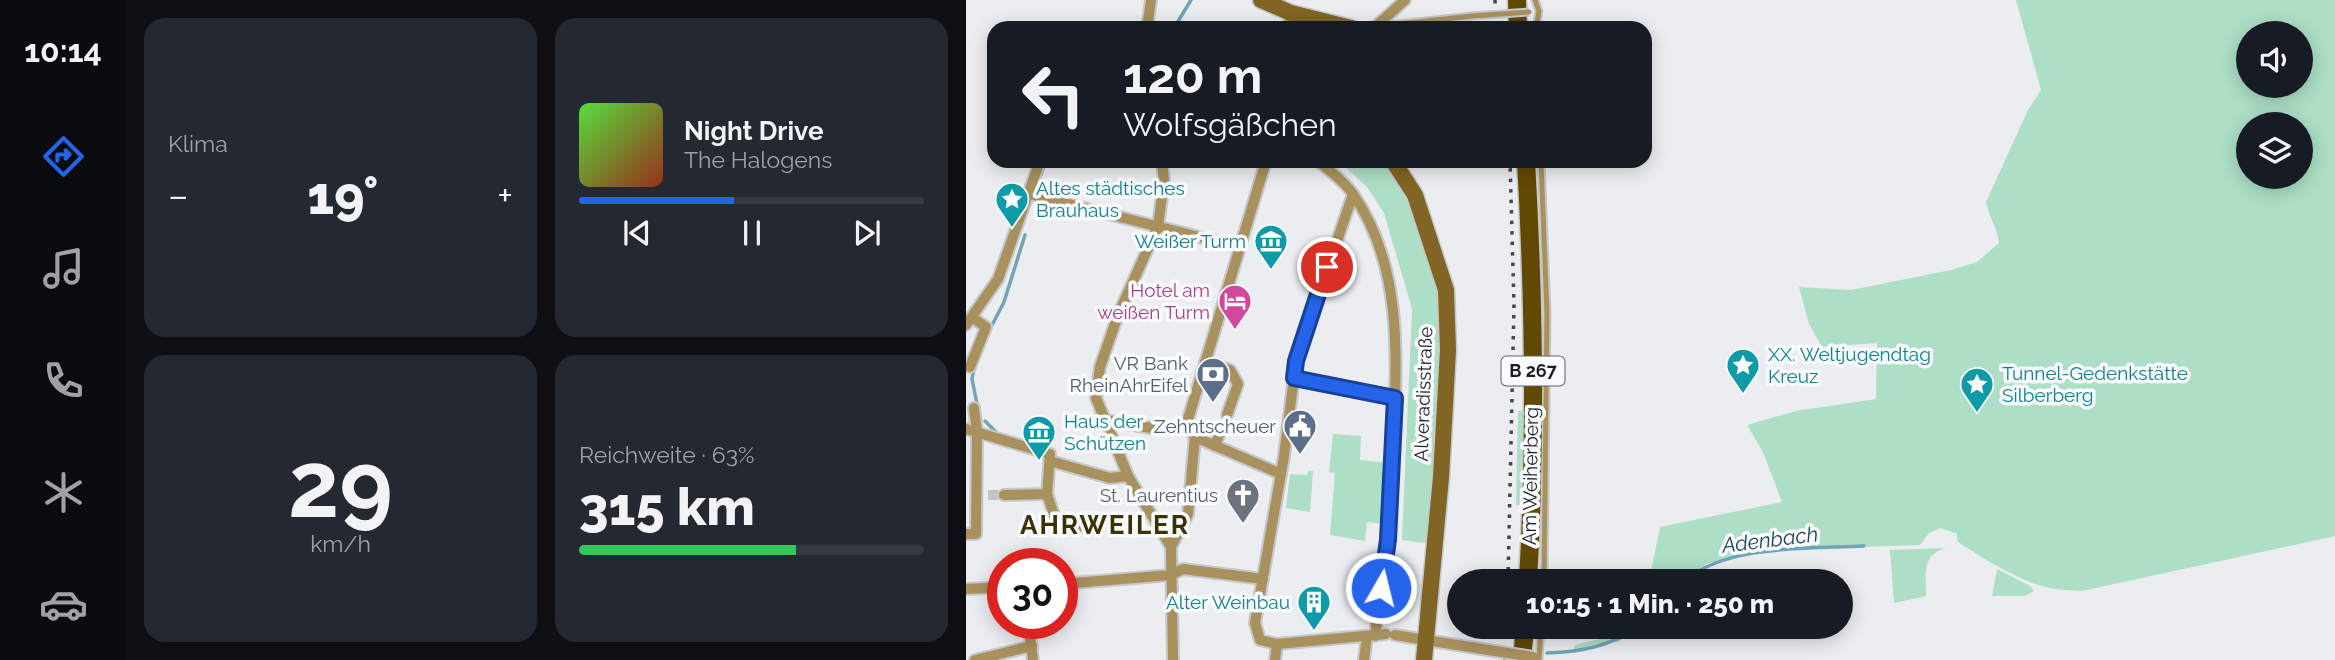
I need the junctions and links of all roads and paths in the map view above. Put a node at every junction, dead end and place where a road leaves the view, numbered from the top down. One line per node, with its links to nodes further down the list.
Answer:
1 (1151, 0): 7 (street)
2 (1261, 0): 8 (street)
3 (1405, 0): 9 (street)
4 (1535, 0): 6 (lane)
5 (1523, 6): 6 (lane); 10 (lane, bridge)
6 (1539, 11): 11 (lane)
7 (1148, 21)
8 (1289, 21)
9 (1382, 21)
10 (1428, 21)
11 (1537, 21)
12 (1038, 168): 19 (street)
13 (1163, 168): 21 (street)
14 (1264, 168): 22 (street)
15 (1325, 168): 20 (street)
16 (1398, 168): 55 (street, Alveradisstraße)
17 (1526, 168): 44 (main road, B 267)
18 (1541, 168): 45 (lane, Am Weiherberg)
19 (1029, 194): 21 (street); 23 (street)
20 (1353, 194): 26 (street); 27 (street)
21 (1158, 226): 22 (street); 30 (street)
22 (1239, 247): 24 (street)
23 (969, 321): 25 (street)
24 (1205, 362): 29 (street); 31 (street)
25 (970, 367)
26 (1294, 378): 27 (street); 38 (street)
27 (1395, 398): 51 (street)
28 (974, 408): 32 (street)
29 (1227, 415)
30 (1104, 420): 31 (street); 37 (street)
31 (1186, 426): 34 (street)
32 (972, 430): 36 (street); 42 (street)
33 (1220, 432): 35 (street)
34 (1195, 437): 35 (street); 43 (street)
35 (1215, 446): 38 (street)
36 (1049, 466): 37 (street); 39 (street)
37 (1128, 476): 43 (street)
38 (1283, 482): 47 (street)
39 (1047, 494): 40 (street); 41 (street)
40 (1004, 495)
41 (1090, 526)
42 (966, 534)
43 (1171, 547): 46 (street)
44 (1529, 569)
45 (1544, 569)
46 (1171, 575): 47 (street); 48 (street); 61 (street)
47 (1263, 579): 56 (street)
48 (1078, 583)
49 (987, 588): 50 (street)
50 (966, 589)
51 (1381, 635): 55 (street); 56 (street); 63 (street)
52 (1031, 639): 57 (street)
53 (1528, 639): 58 (main road)
54 (1538, 639): 58 (lane)
55 (1427, 640): 58 (street, bridge); 64 (street, Alveradisstraße)
56 (1277, 645): 62 (street)
57 (1032, 646): 59 (street); 60 (street)
58 (1533, 658)
59 (975, 660)
60 (1033, 660)
61 (1173, 660)
62 (1275, 660)
63 (1364, 660)
64 (1424, 660)

